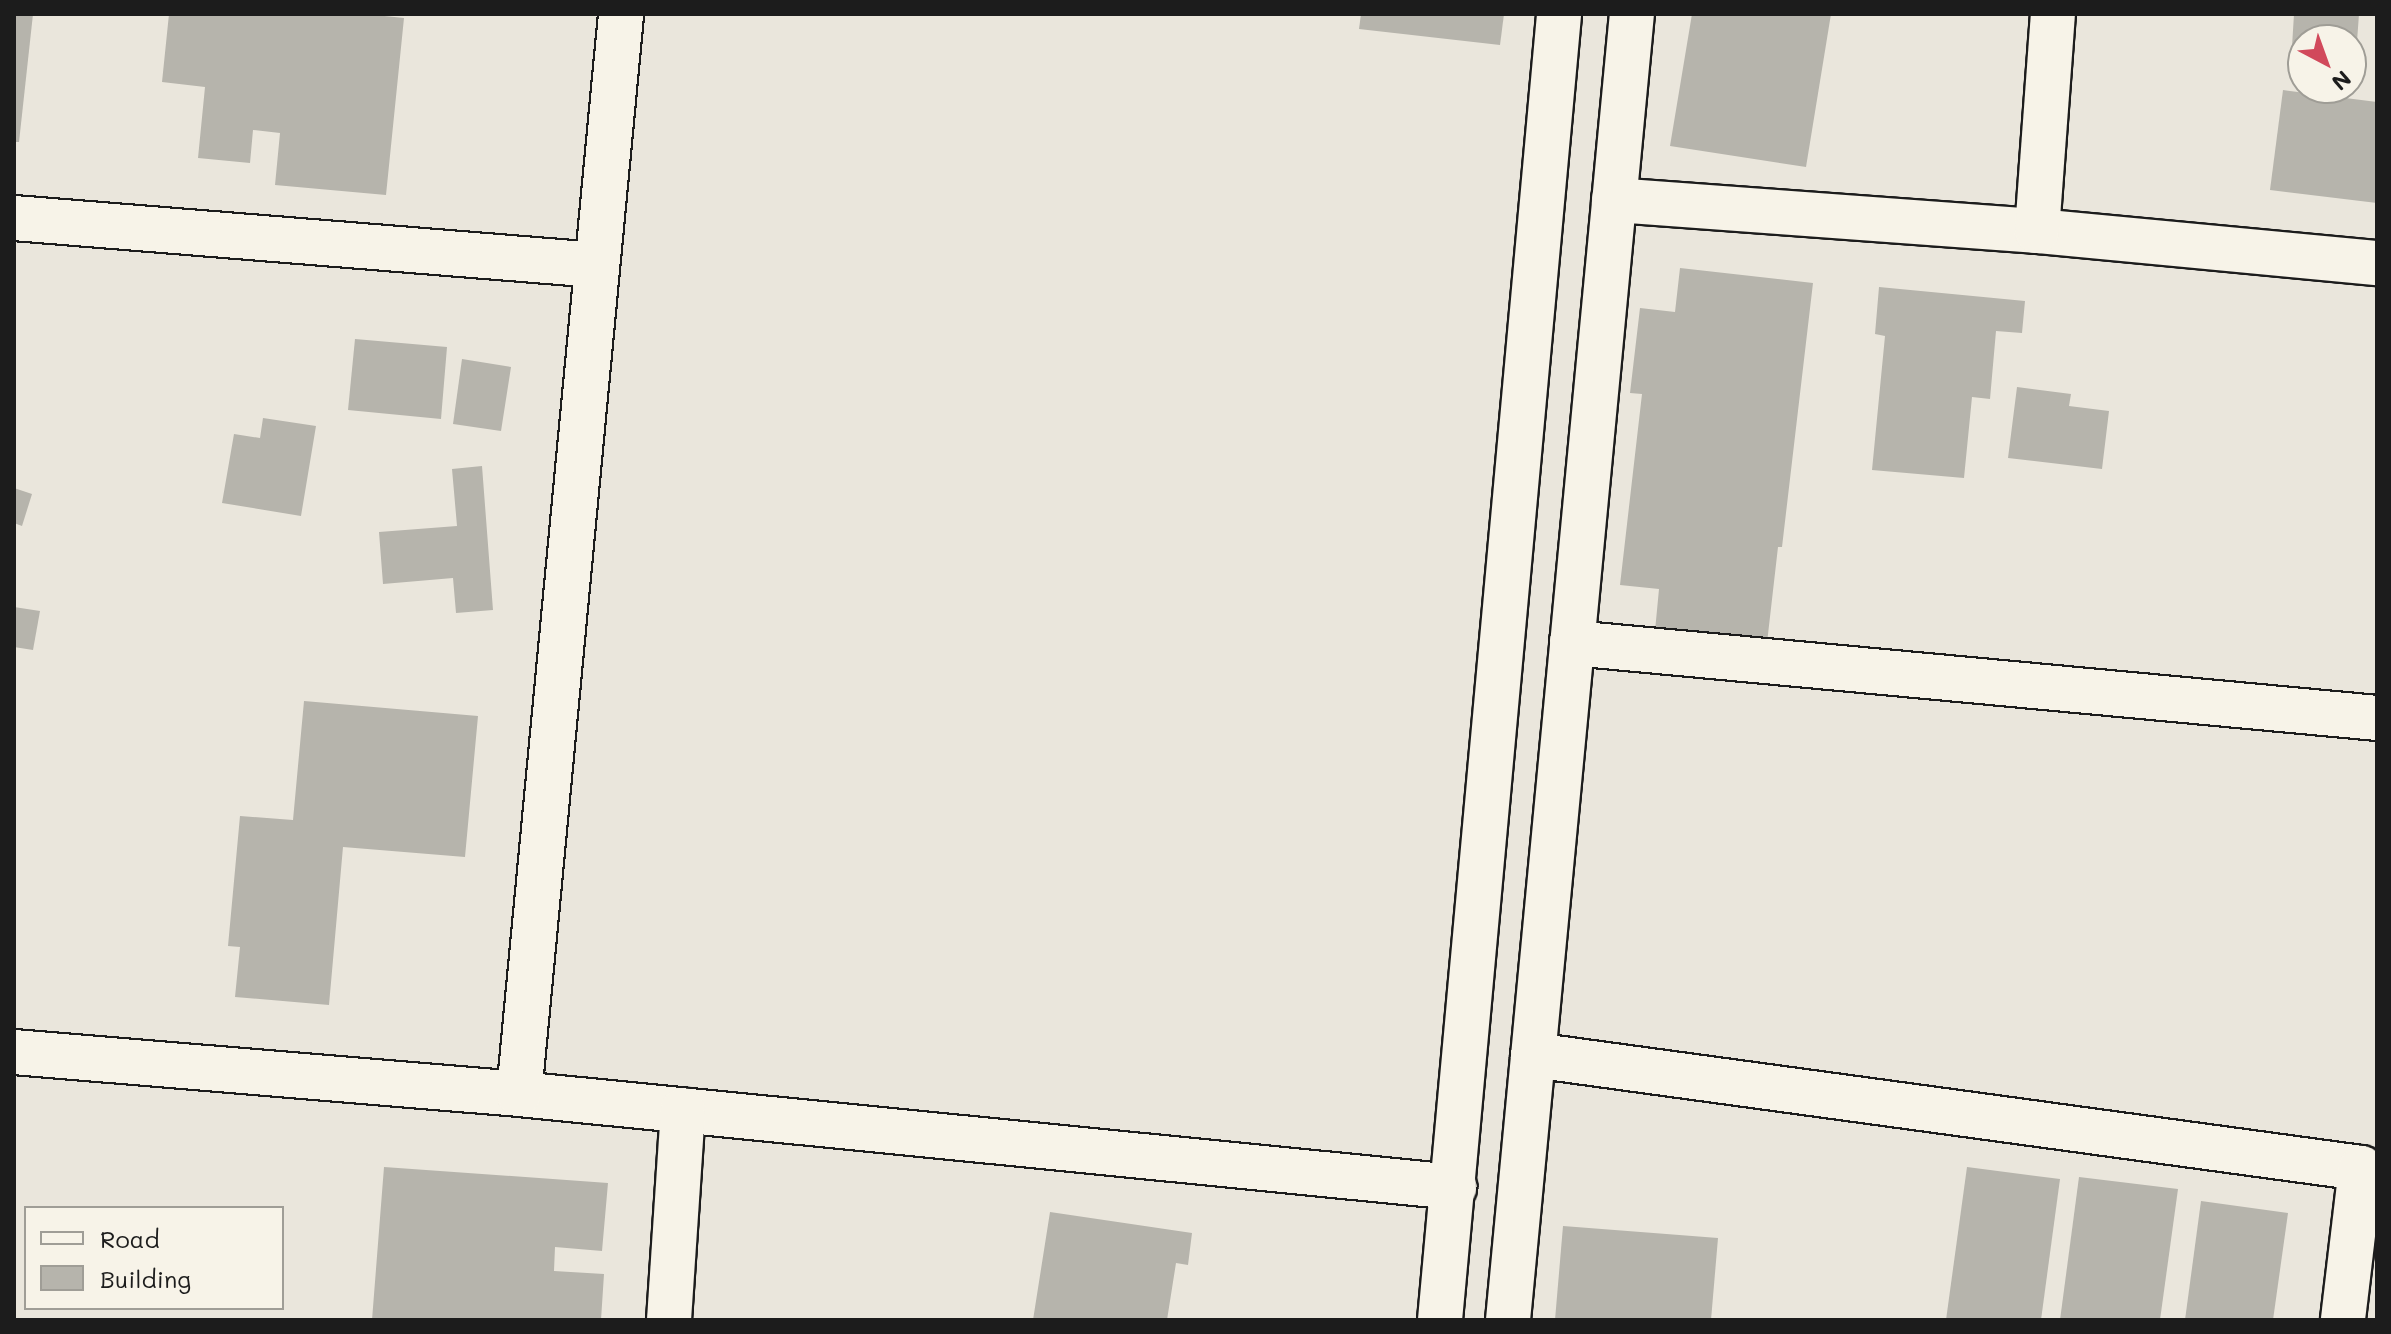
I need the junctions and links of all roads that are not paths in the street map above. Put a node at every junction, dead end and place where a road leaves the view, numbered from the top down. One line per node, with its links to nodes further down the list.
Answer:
1 (621, 14): 9 (street)
2 (1559, 14): 17 (street)
3 (1632, 14): 5 (street)
4 (2053, 14): 7 (street)
5 (1614, 200): 7 (street); 10 (street)
6 (14, 218): 9 (street)
7 (2037, 231): 8 (street)
8 (2377, 263)
9 (597, 265): 14 (street)
10 (1572, 643): 11 (street); 13 (street)
11 (2377, 718)
12 (14, 1052): 14 (street)
13 (1533, 1055): 16 (street); 20 (street)
14 (519, 1094): 15 (street)
15 (683, 1110): 17 (street); 18 (street)
16 (2369, 1155): 21 (street)
17 (1454, 1187): 19 (street)
18 (669, 1320)
19 (1440, 1320)
20 (1508, 1320)
21 (2343, 1320)

